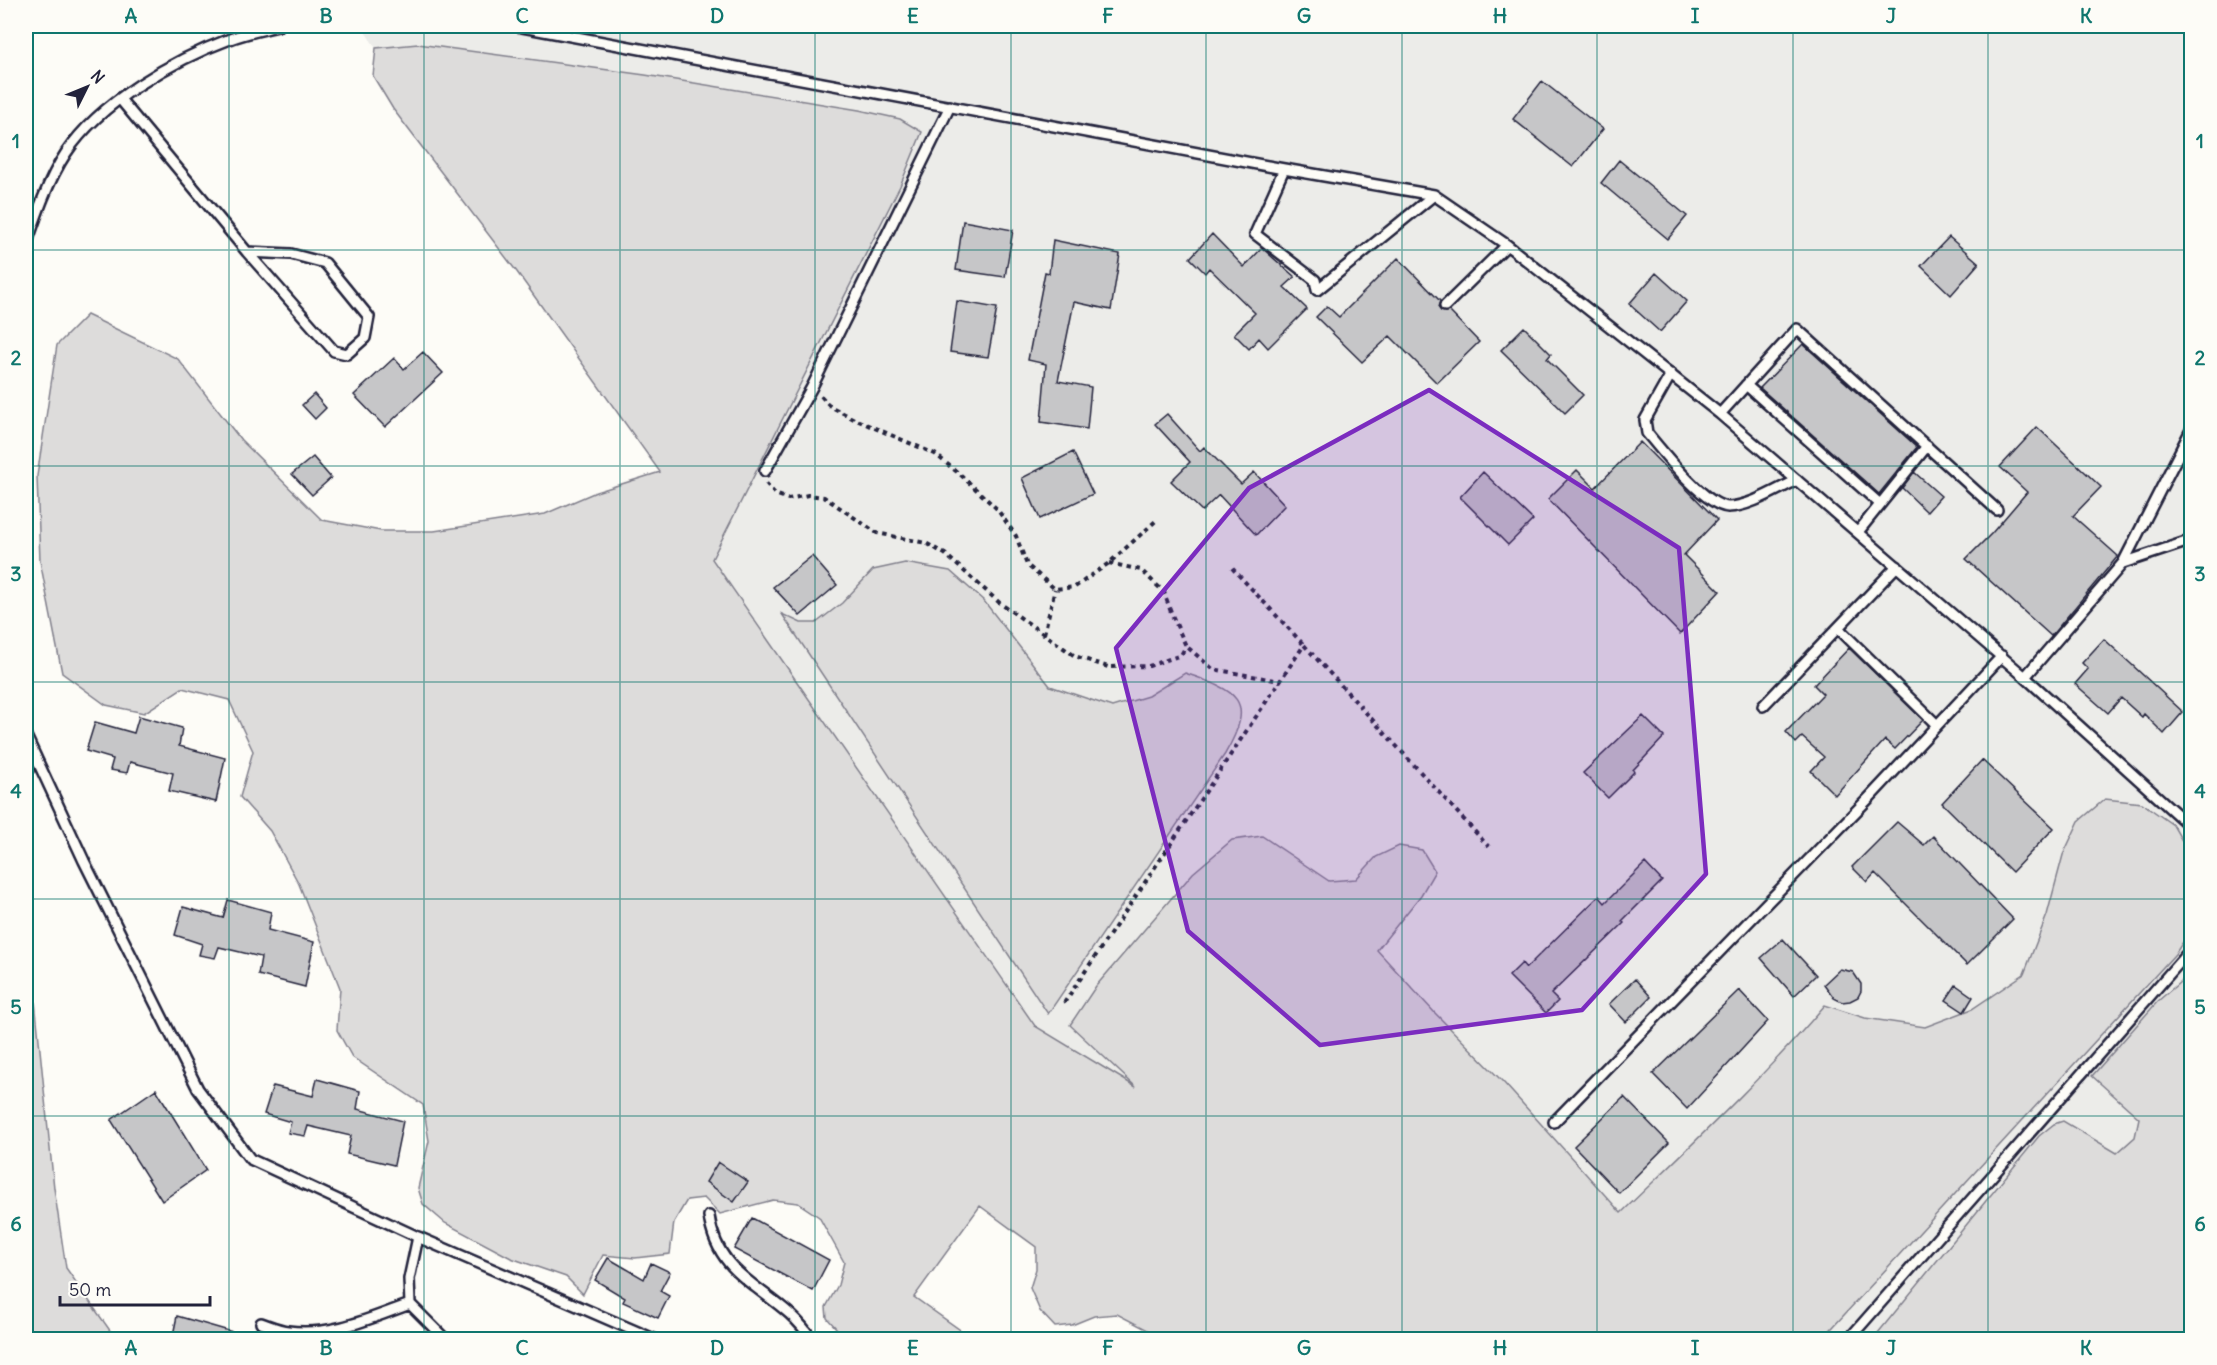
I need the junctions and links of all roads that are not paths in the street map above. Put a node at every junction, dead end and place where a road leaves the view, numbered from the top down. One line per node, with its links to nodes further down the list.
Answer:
1 (278, 26): 3 (lane)
2 (517, 26): 4 (lane)
3 (120, 99): 8 (lane); 9 (lane)
4 (950, 106): 5 (lane); 16 (lane)
5 (1284, 169): 6 (lane); 6 (lane)
6 (1434, 195): 7 (lane)
7 (1507, 245): 10 (lane); 11 (lane)
8 (26, 246)
9 (247, 252): 9 (lane)
10 (1445, 306)
11 (1671, 374): 13 (lane); 17 (lane)
12 (1746, 385): 13 (lane); 15 (lane); 18 (lane)
13 (1720, 414): 17 (lane)
14 (2192, 428): 22 (lane)
15 (1927, 446): 18 (lane); 19 (lane)
16 (765, 471)
17 (1797, 480): 20 (lane)
18 (1880, 504): 20 (lane)
19 (1997, 510)
20 (1858, 532): 23 (lane)
21 (2192, 540): 22 (lane)
22 (2123, 563): 26 (lane)
23 (1897, 566): 24 (lane); 25 (lane)
24 (1838, 628): 27 (lane); 28 (lane)
25 (2002, 656): 26 (lane); 28 (lane)
26 (2025, 677): 30 (lane)
27 (1763, 706)
28 (1937, 725): 32 (lane)
29 (26, 736): 34 (lane)
30 (2192, 828)
31 (2192, 948): 40 (lane)
32 (1554, 1122)
33 (709, 1216): 39 (lane)
34 (418, 1237): 35 (lane); 38 (lane)
35 (410, 1304): 36 (lane); 37 (lane)
36 (261, 1323)
37 (446, 1340)
38 (656, 1340)
39 (812, 1340)
40 (1848, 1340)

